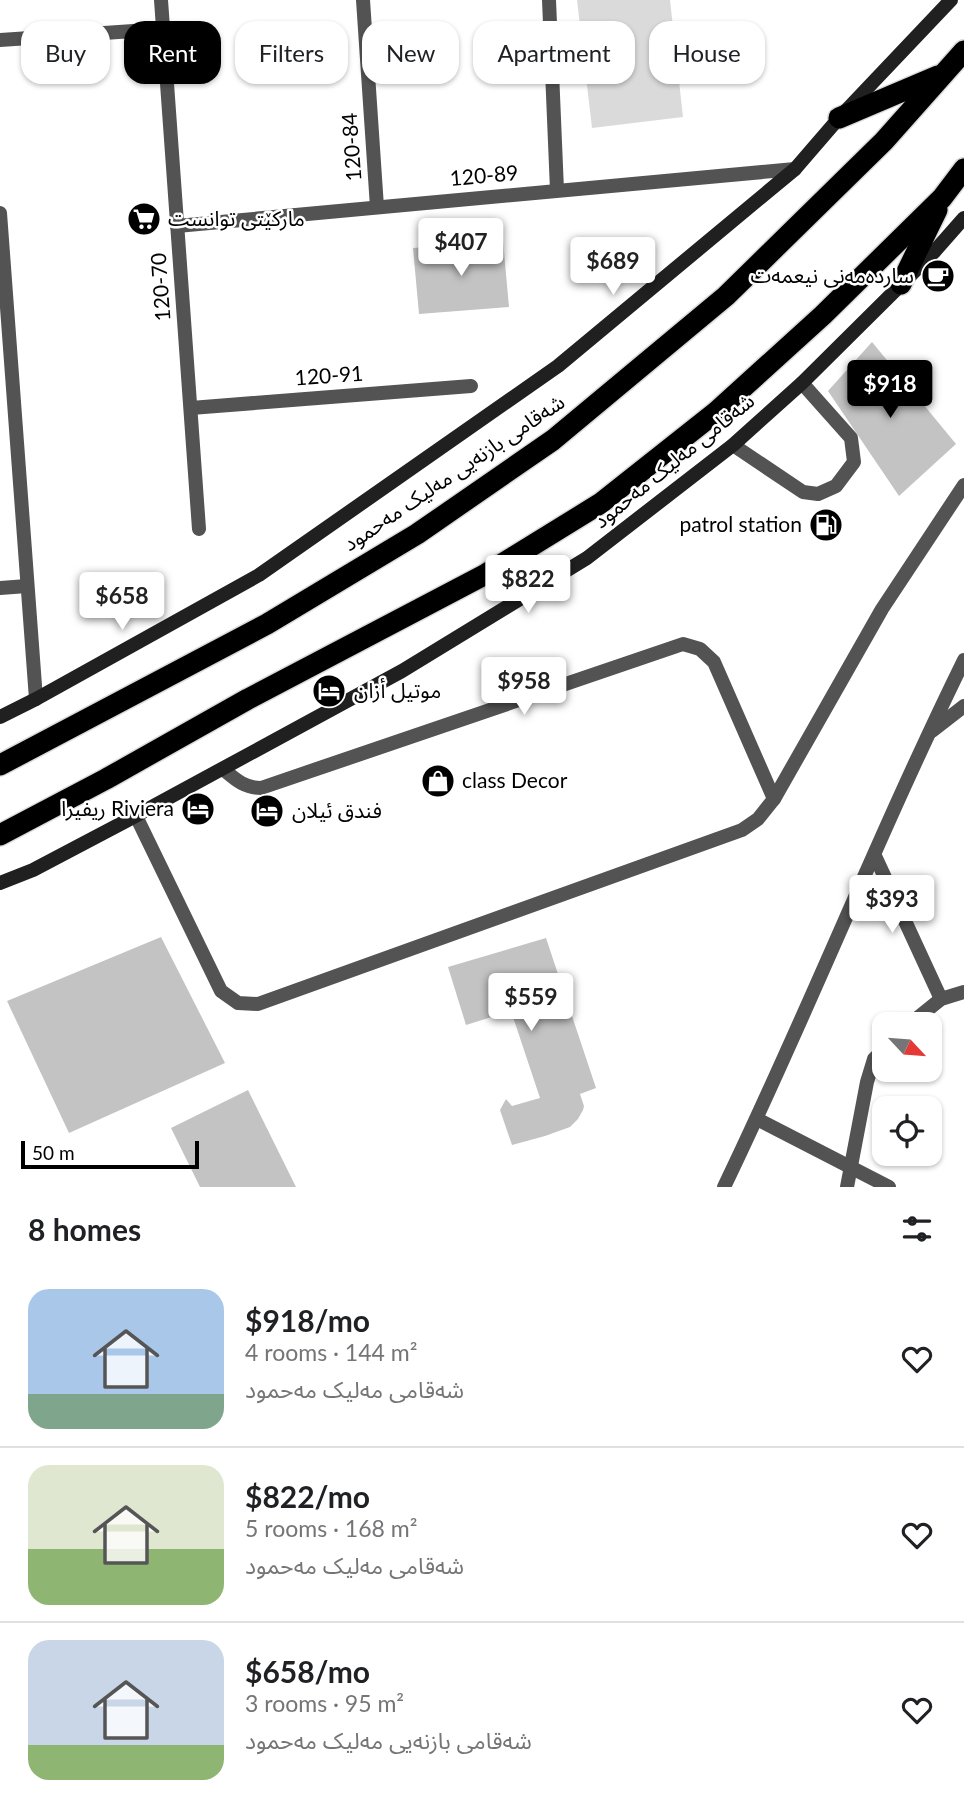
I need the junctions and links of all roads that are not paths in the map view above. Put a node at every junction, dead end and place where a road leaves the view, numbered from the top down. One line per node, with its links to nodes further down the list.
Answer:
1 (161, 0): 5 (street, 120-70)
2 (363, 0): 16 (street, 120-84)
3 (549, 0): 14 (street)
4 (951, 0): 11 (main road)
5 (162, 21)
6 (124, 32): 7 (street)
7 (0, 40)
8 (964, 51): 9 (highway, شەقامی بازنەیی مەلیک مەحمود)
9 (943, 74): 11 (highway); 35 (highway, شەقامی بازنەیی مەلیک مەحمود)
10 (167, 84): 19 (street, 120-70)
11 (839, 118): 12 (main road)
12 (795, 169): 14 (street, 120-89); 31 (main road)
13 (964, 169): 15 (highway)
14 (557, 190): 16 (street, 120-89)
15 (943, 198): 20 (highway); 39 (highway)
16 (377, 207): 19 (street, 120-89)
17 (964, 218): 20 (main road, شەقامی مەلیک مەحمود)
18 (0, 223): 23 (street)
19 (177, 226): 24 (street, 120-70)
20 (901, 284): 21 (main road, شەقامی مەلیک مەحمود)
21 (802, 383): 25 (main road, شەقامی مەلیک مەحمود); 25 (street)
22 (471, 386): 24 (street, 120-91)
23 (7, 407): 28 (street)
24 (191, 408): 27 (street, 120-70)
25 (733, 445): 36 (main road, شەقامی مەلیک مەحمود)
26 (964, 485): 37 (street)
27 (199, 529)
28 (27, 586): 29 (street); 31 (street)
29 (0, 588)
30 (964, 660): 34 (street)
31 (36, 699): 33 (main road)
32 (964, 706): 34 (street)
33 (0, 717)
34 (927, 736): 40 (street)
35 (0, 765)
36 (223, 769): 37 (street); 38 (main road, شەقامی مەلیک مەحمود)
37 (774, 799): 38 (street)
38 (136, 816): 41 (main road, شەقامی مەلیک مەحمود)
39 (5, 834)
40 (875, 856): 43 (street); 46 (street)
41 (0, 883)
42 (964, 992): 43 (street)
43 (941, 999): 44 (street)
44 (925, 1012)
45 (872, 1066): 47 (street)
46 (757, 1119): 47 (street); 48 (street)
47 (852, 1167): 49 (street); 50 (street)
48 (723, 1187)
49 (847, 1187)
50 (889, 1187)

